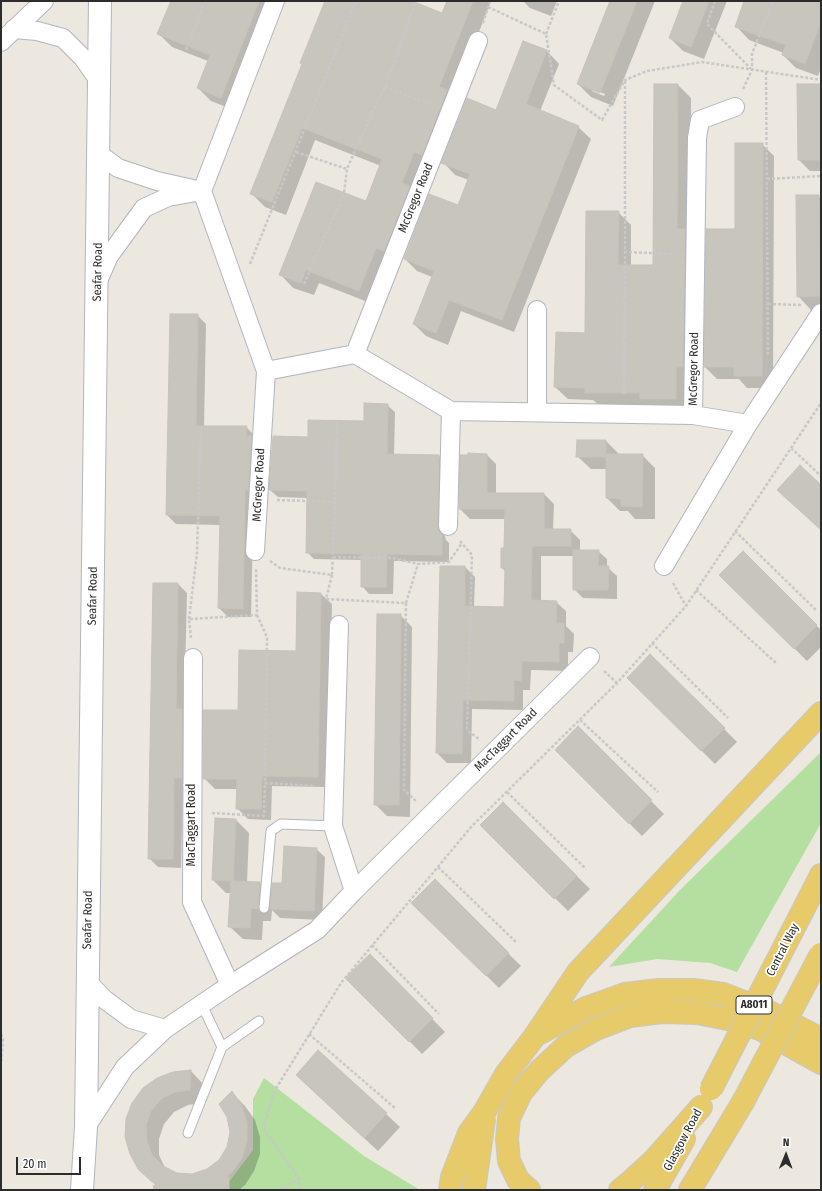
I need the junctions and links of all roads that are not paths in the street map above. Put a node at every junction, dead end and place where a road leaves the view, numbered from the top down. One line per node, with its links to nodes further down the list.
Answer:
1 (44, 1): 4 (street)
2 (100, 1): 7 (street, Seafar Road)
3 (276, 1): 10 (street)
4 (14, 29): 6 (street); 7 (street)
5 (478, 41): 14 (street, McGregor Road)
6 (1, 42)
7 (100, 82): 9 (street, Seafar Road)
8 (734, 107): 18 (street, McGregor Road)
9 (99, 154): 10 (street); 11 (street, Seafar Road)
10 (202, 191): 11 (street); 15 (street, McGregor Road)
11 (97, 284): 32 (street, Seafar Road)
12 (813, 309): 19 (street)
13 (537, 310): 17 (street)
14 (355, 354): 15 (street); 16 (street)
15 (266, 371): 21 (street, McGregor Road)
16 (451, 411): 17 (street, McGregor Road); 20 (street)
17 (537, 412): 18 (street, McGregor Road)
18 (693, 415): 19 (street, McGregor Road)
19 (748, 424): 22 (street)
20 (448, 526)
21 (255, 551)
22 (664, 566)
23 (339, 625): 27 (street)
24 (590, 657): 29 (street, MacTaggart Road)
25 (193, 658): 33 (street, MacTaggart Road)
26 (821, 713): 37 (main road)
27 (333, 826): 29 (street); 30 (lane)
28 (821, 875): 41 (main road, Central Way / A8011, bridge)
29 (354, 891): 33 (street, MacTaggart Road)
30 (264, 908)
31 (821, 954): 51 (main road, A8011, bridge)
32 (87, 981): 36 (street); 43 (street, Seafar Road)
33 (230, 985): 34 (street, MacTaggart Road)
34 (202, 1004): 36 (street, MacTaggart Road); 39 (lane)
35 (259, 1021): 39 (lane)
36 (165, 1029): 43 (street, MacTaggart Road)
37 (535, 1036): 38 (main road); 42 (main road)
38 (821, 1039)
39 (222, 1047): 44 (lane)
40 (821, 1063): 48 (main road)
41 (706, 1098): 49 (main road); 50 (main road, Glasgow Road / A8011)
42 (485, 1111): 46 (main road); 47 (main road)
43 (86, 1127): 45 (street, Seafar Road)
44 (188, 1133)
45 (82, 1185)
46 (450, 1190)
47 (474, 1190)
48 (529, 1190)
49 (620, 1190)
50 (655, 1190)
51 (690, 1190)

